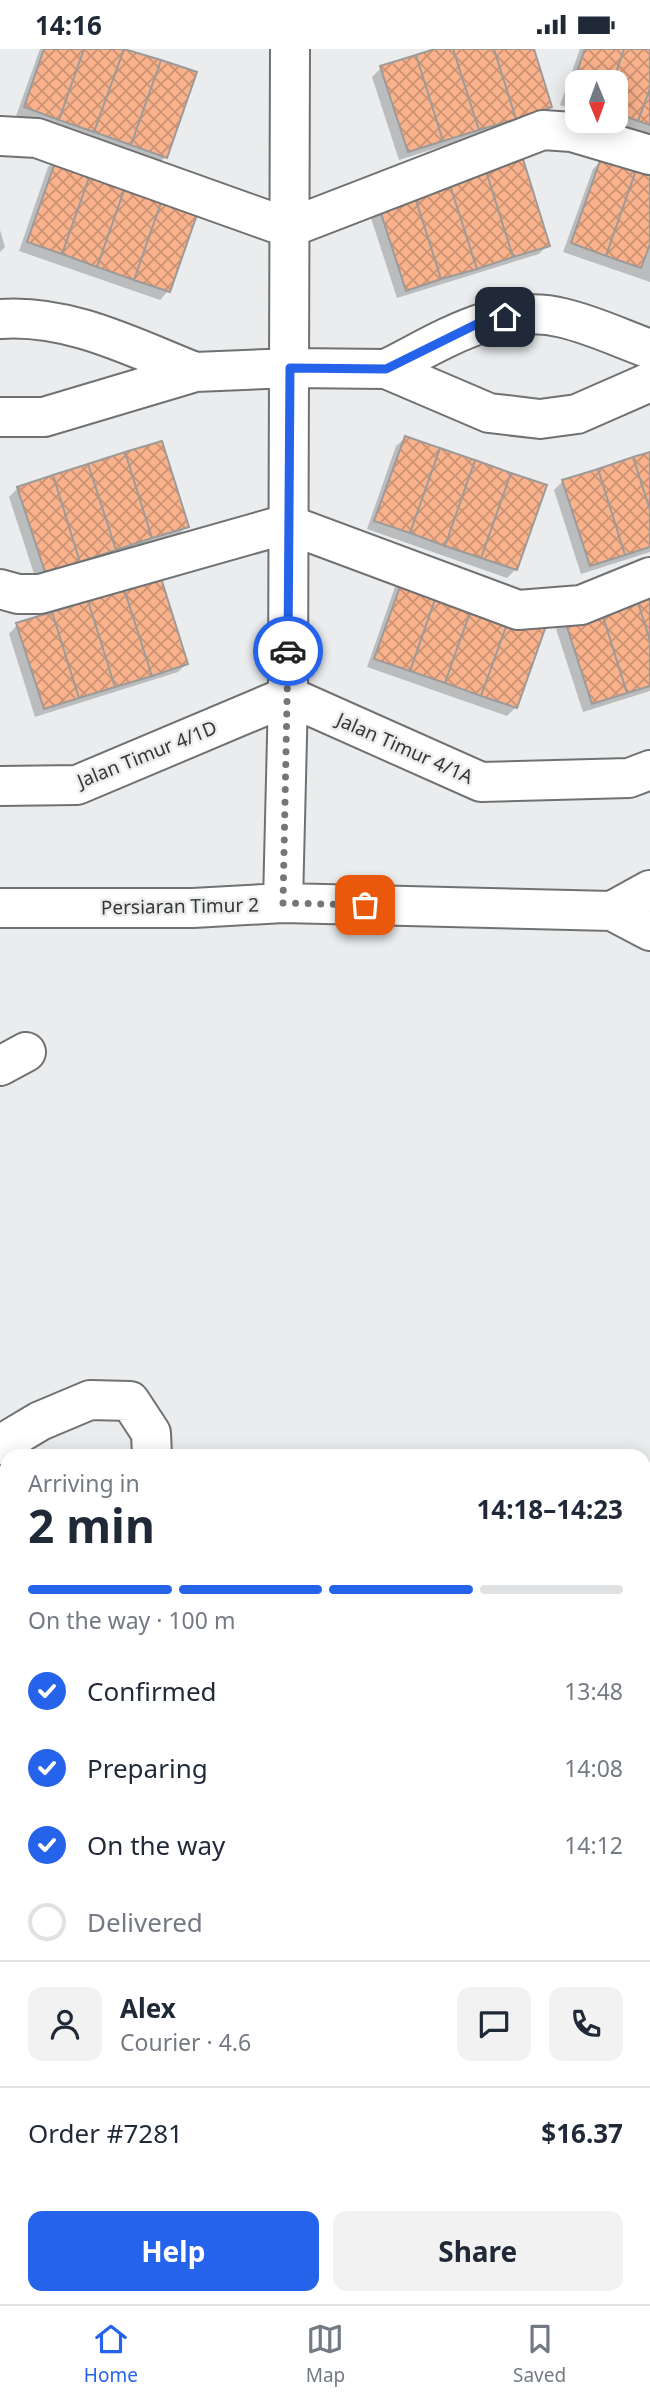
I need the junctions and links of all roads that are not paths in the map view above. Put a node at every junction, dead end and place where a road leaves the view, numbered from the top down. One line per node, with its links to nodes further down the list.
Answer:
1 (290, 49): 4 (street)
2 (0, 136): 4 (street)
3 (650, 155): 4 (street)
4 (289, 227): 7 (street)
5 (0, 319): 9 (street)
6 (650, 349): 8 (street)
7 (290, 368): 8 (street); 9 (street); 12 (street)
8 (386, 369): 10 (street)
9 (195, 372): 11 (street)
10 (650, 382)
11 (0, 417)
12 (288, 524): 13 (street); 14 (street); 15 (street)
13 (650, 577)
14 (0, 589)
15 (288, 696): 16 (street, Jalan Timur 4/1A); 17 (street, Jalan Timur 4/1D); 19 (street)
16 (650, 769)
17 (0, 786)
18 (650, 890): 21 (street)
19 (283, 903): 20 (street, Persiaran Timur 2); 21 (street, Persiaran Timur 2)
20 (0, 908)
21 (612, 911): 22 (street, Persiaran Timur 2)
22 (650, 931)
23 (0, 1444): 24 (street)
24 (152, 1449)

